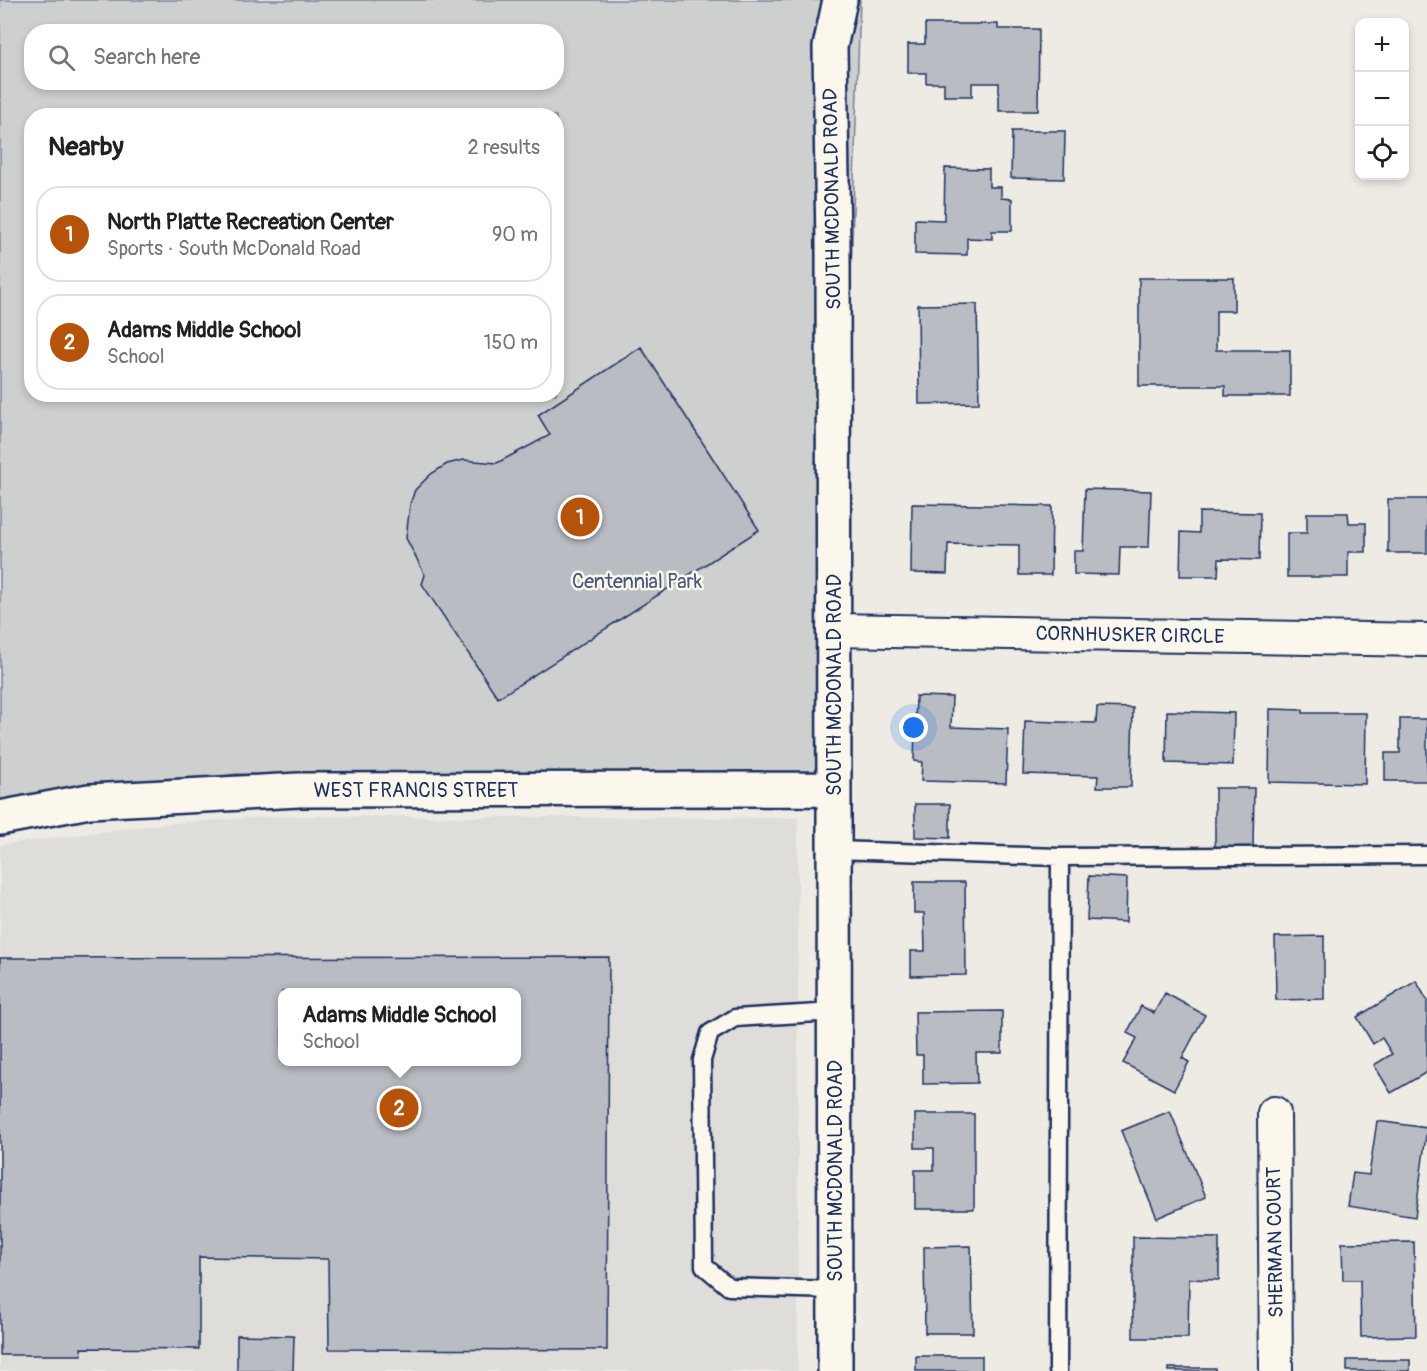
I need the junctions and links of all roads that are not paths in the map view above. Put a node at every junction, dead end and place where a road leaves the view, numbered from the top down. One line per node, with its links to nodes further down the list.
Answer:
1 (840, 0): 2 (street, SOUTH MCDONALD ROAD)
2 (833, 630): 3 (street, CORNHUSKER CIRCLE); 4 (street, SOUTH MCDONALD ROAD)
3 (1427, 640)
4 (834, 789): 5 (street, WEST FRANCIS STREET); 6 (street, SOUTH MCDONALD ROAD)
5 (0, 818)
6 (834, 850): 8 (lane); 9 (street, SOUTH MCDONALD ROAD)
7 (1427, 855): 8 (lane)
8 (1060, 857): 13 (lane)
9 (835, 1012): 11 (street, SOUTH MCDONALD ROAD); 11 (lane)
10 (1274, 1113): 14 (street, SHERMAN COURT)
11 (835, 1290): 12 (street, SOUTH MCDONALD ROAD)
12 (835, 1371)
13 (1058, 1371)
14 (1276, 1371)

